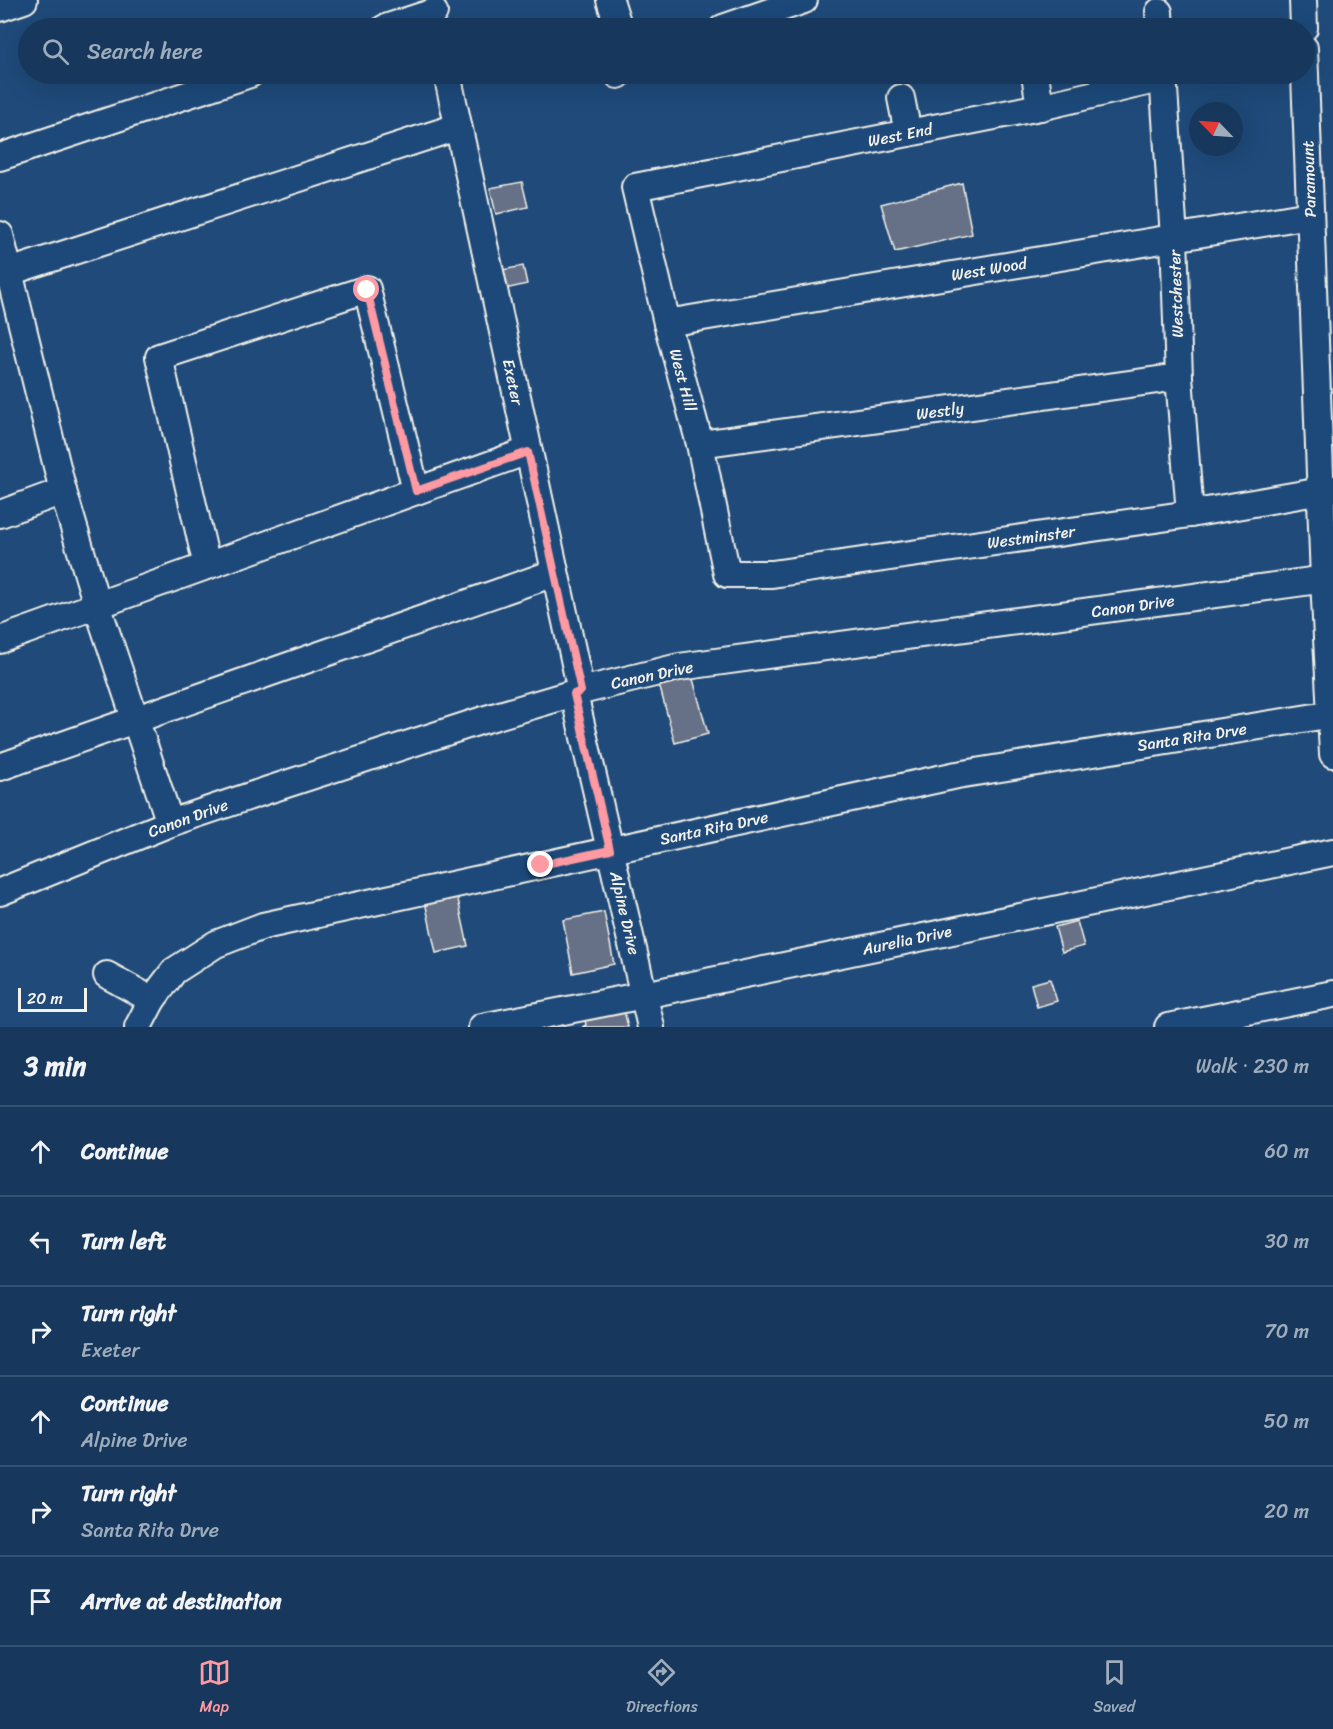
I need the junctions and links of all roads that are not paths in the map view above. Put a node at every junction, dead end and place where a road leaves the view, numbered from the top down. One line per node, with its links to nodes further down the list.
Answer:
1 (24, 0): 5 (street)
2 (610, 0): 6 (street)
3 (804, 0): 7 (street)
4 (1303, 0): 8 (street)
5 (0, 8)
6 (615, 18)
7 (752, 18)
8 (1304, 18)
9 (220, 84): 19 (street)
10 (449, 84): 17 (street, Exeter)
11 (1037, 84): 16 (street)
12 (1132, 84): 16 (street, West End)
13 (1164, 84): 23 (street, Westchester)
14 (1306, 84): 21 (street, Paramount)
15 (901, 98): 18 (street)
16 (1040, 107): 18 (street, West End)
17 (457, 127): 24 (street); 28 (street, Exeter)
18 (908, 133): 20 (street, West End)
19 (0, 157)
20 (634, 187): 25 (street, West Hill)
21 (1310, 215): 23 (street, West Wood); 29 (street, Paramount)
22 (0, 235): 24 (street)
23 (1174, 238): 25 (street, West Wood); 26 (street, Westchester)
24 (9, 272): 30 (street)
25 (667, 323): 27 (street, West Hill)
26 (1179, 377): 27 (street, Westly); 33 (street, Westchester)
27 (700, 444): 36 (street, West Hill)
28 (528, 452): 31 (street); 35 (street, Exeter)
29 (1327, 490): 33 (street, Westminster); 37 (street, Paramount)
30 (63, 491): 32 (street); 38 (street)
31 (416, 491): 34 (street); 34 (street)
32 (0, 514)
33 (1190, 514): 36 (street, Westminster)
34 (207, 566): 38 (street)
35 (554, 573): 40 (street, Exeter); 42 (street)
36 (727, 573)
37 (1329, 579): 40 (street, Canon Drive); 41 (street, Paramount)
38 (97, 606): 39 (street); 42 (street)
39 (0, 640)
40 (577, 692): 45 (street, Canon Drive); 46 (street, Alpine Drive)
41 (1332, 714): 43 (street, Paramount); 46 (street, Santa Rita Drve)
42 (134, 719): 44 (street); 45 (street)
43 (1333, 754)
44 (0, 767)
45 (170, 823): 48 (street, Canon Drive)
46 (610, 850): 51 (street, Alpine Drive); 52 (street, Santa Rita Drve)
47 (1333, 852): 51 (street, Aurelia Drive)
48 (0, 892)
49 (107, 975): 52 (street)
50 (1333, 994): 56 (street)
51 (644, 995): 54 (street, Aurelia Drive); 55 (street, Alpine Drive)
52 (152, 1000): 53 (street, Santa Rita Drve)
53 (138, 1027)
54 (482, 1027)
55 (651, 1027)
56 (1168, 1027)

